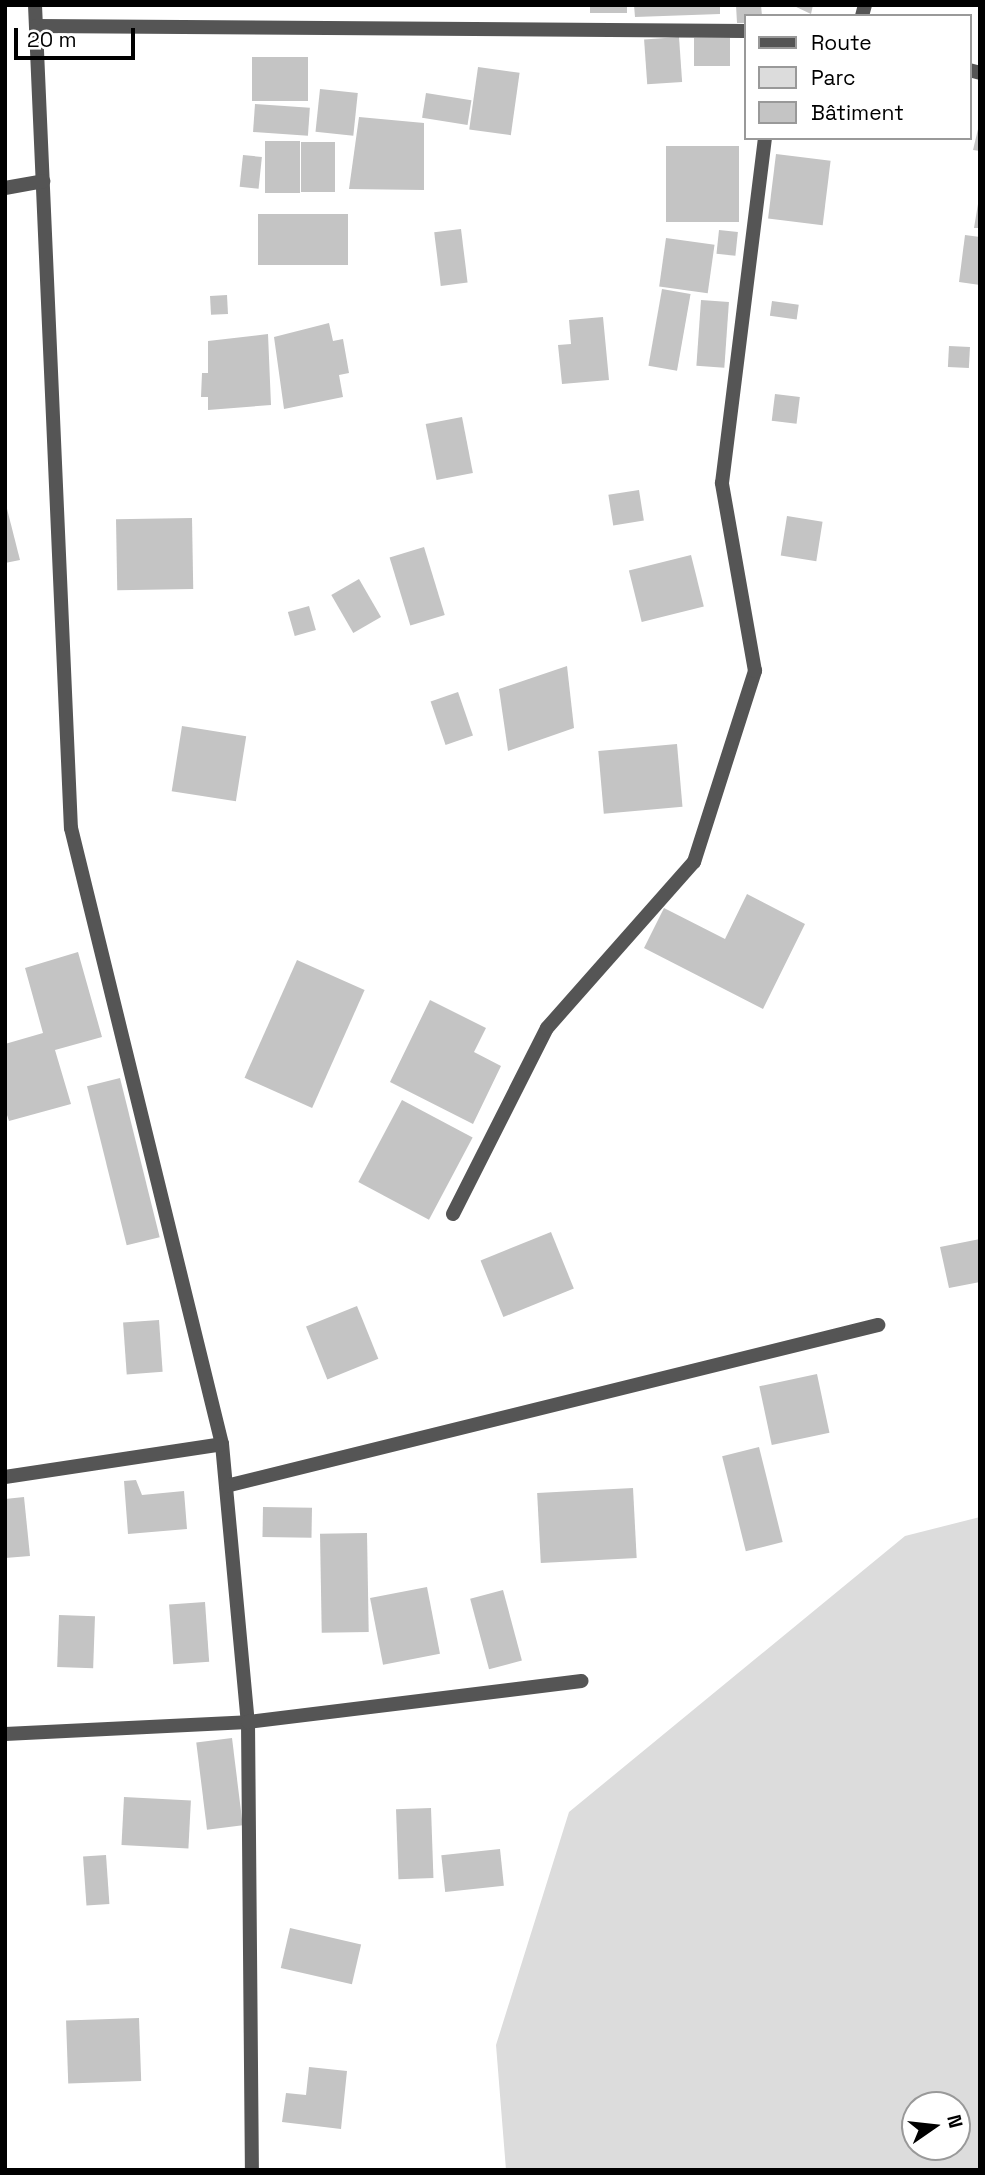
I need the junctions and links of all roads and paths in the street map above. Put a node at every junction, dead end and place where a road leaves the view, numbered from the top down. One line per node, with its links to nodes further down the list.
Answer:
1 (35, 5): 2 (street)
2 (36, 26): 3 (street); 5 (street)
3 (744, 31)
4 (765, 140): 7 (street)
5 (43, 181): 6 (street); 9 (street)
6 (5, 188)
7 (453, 1214)
8 (878, 1325): 11 (street)
9 (222, 1444): 10 (street); 11 (street)
10 (5, 1477)
11 (226, 1486): 13 (street)
12 (581, 1681): 13 (street)
13 (247, 1722): 14 (street); 15 (street)
14 (5, 1734)
15 (252, 2170)

